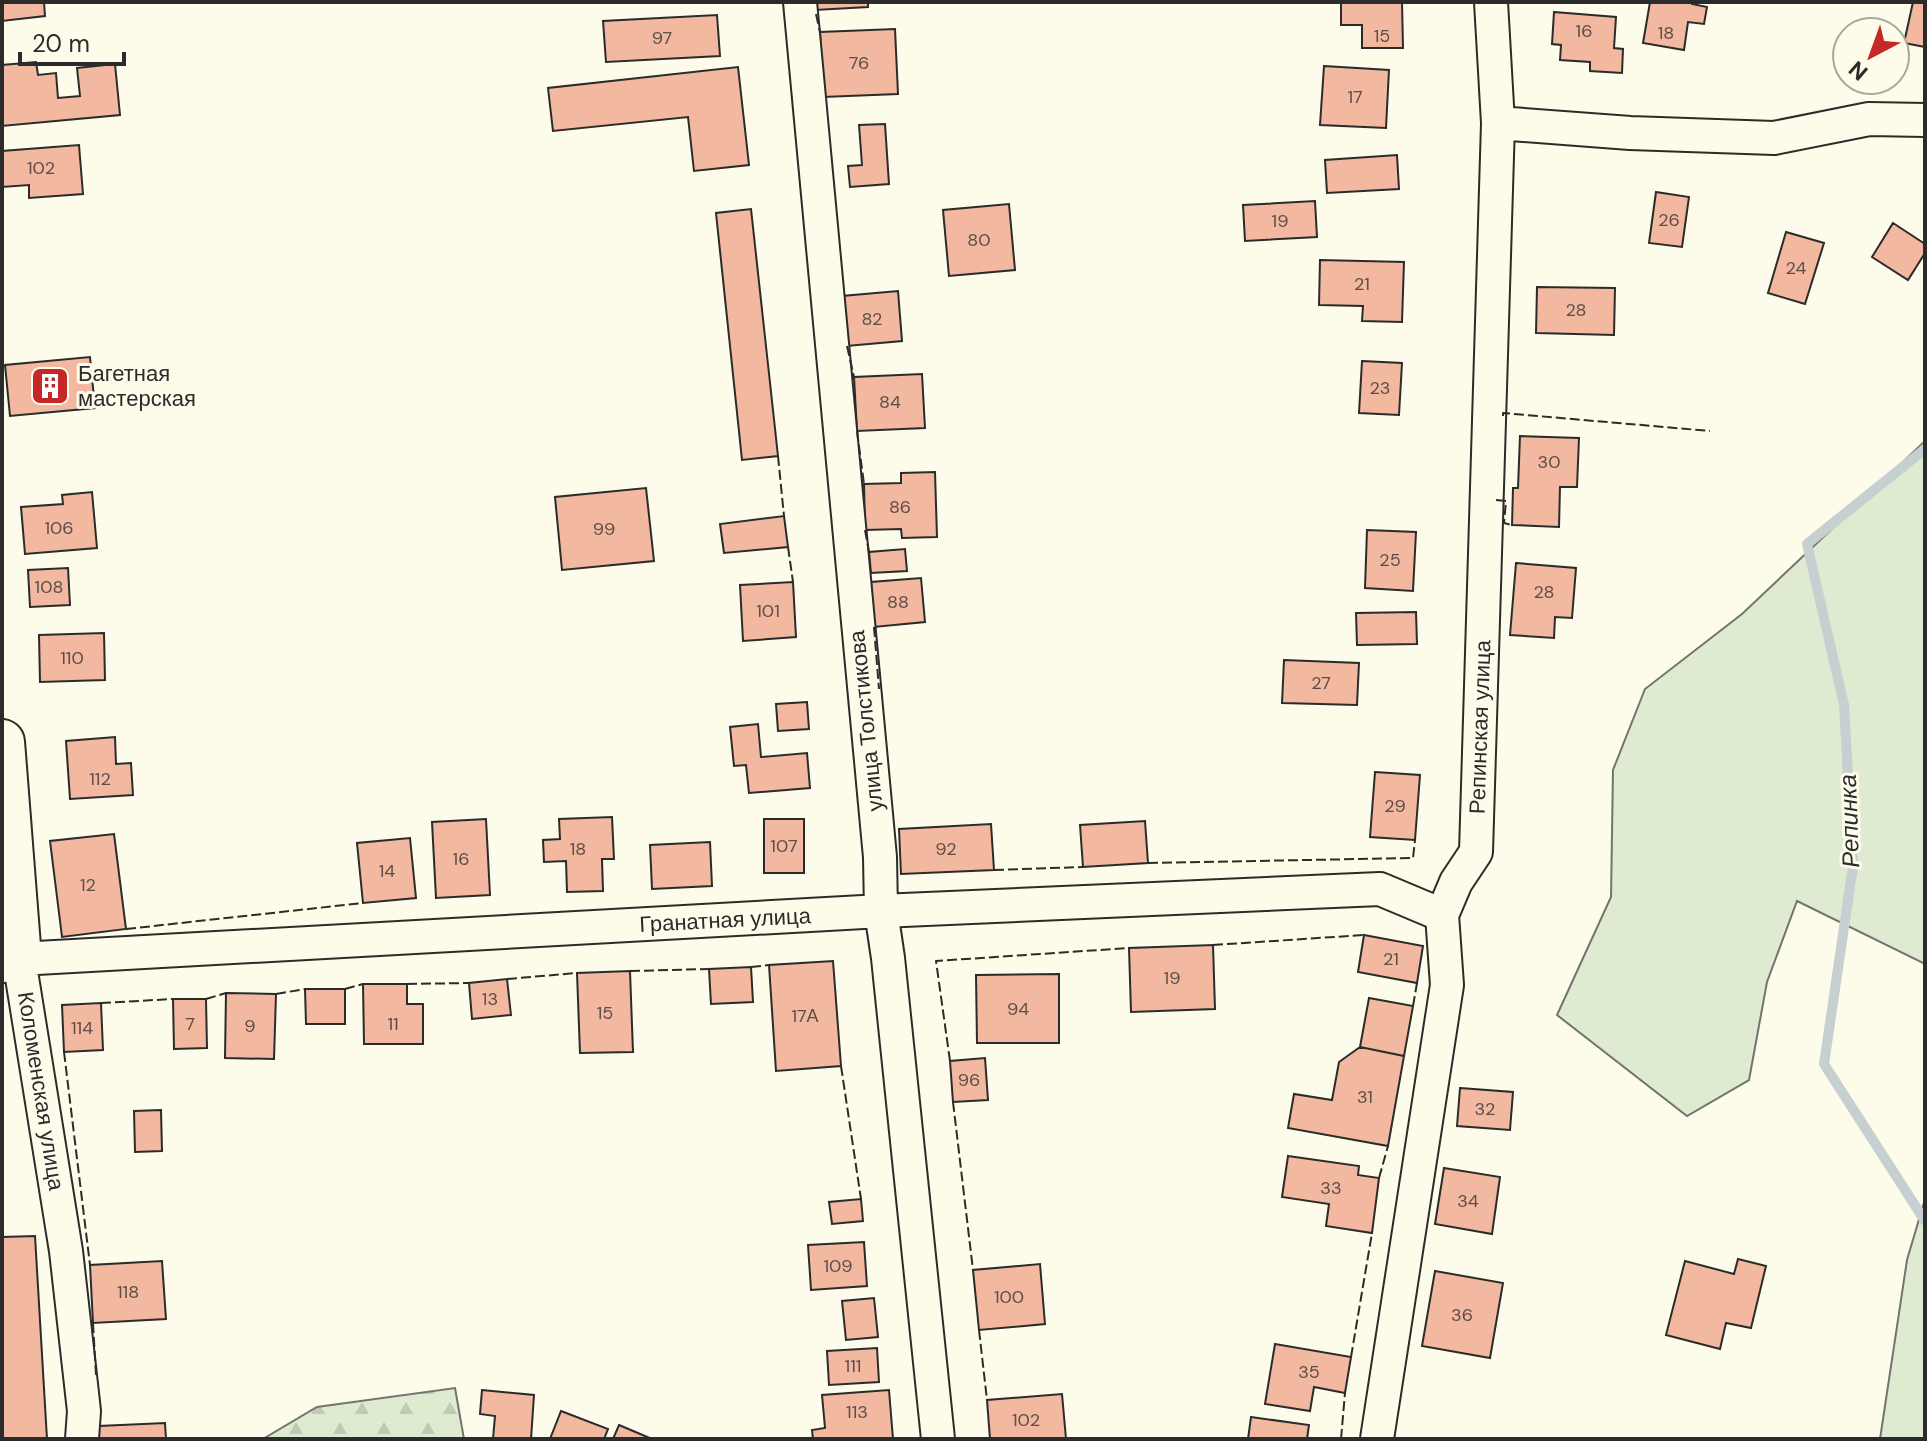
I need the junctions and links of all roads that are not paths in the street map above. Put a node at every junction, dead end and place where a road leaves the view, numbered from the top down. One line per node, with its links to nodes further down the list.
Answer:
1 (800, 2): 6 (street, улица Толстикова)
2 (1491, 2): 4 (street, Репинская улица)
3 (1925, 120): 4 (street)
4 (1498, 123): 7 (street, Репинская улица)
5 (2, 742): 8 (main road, Коломенская улица)
6 (881, 911): 7 (street, Гранатная улица); 8 (street, Гранатная улица); 10 (street, улица Толстикова)
7 (1442, 915): 11 (street, Репинская улица)
8 (11, 960): 9 (street, Коломенская улица)
9 (82, 1439)
10 (938, 1439)
11 (1377, 1439)

